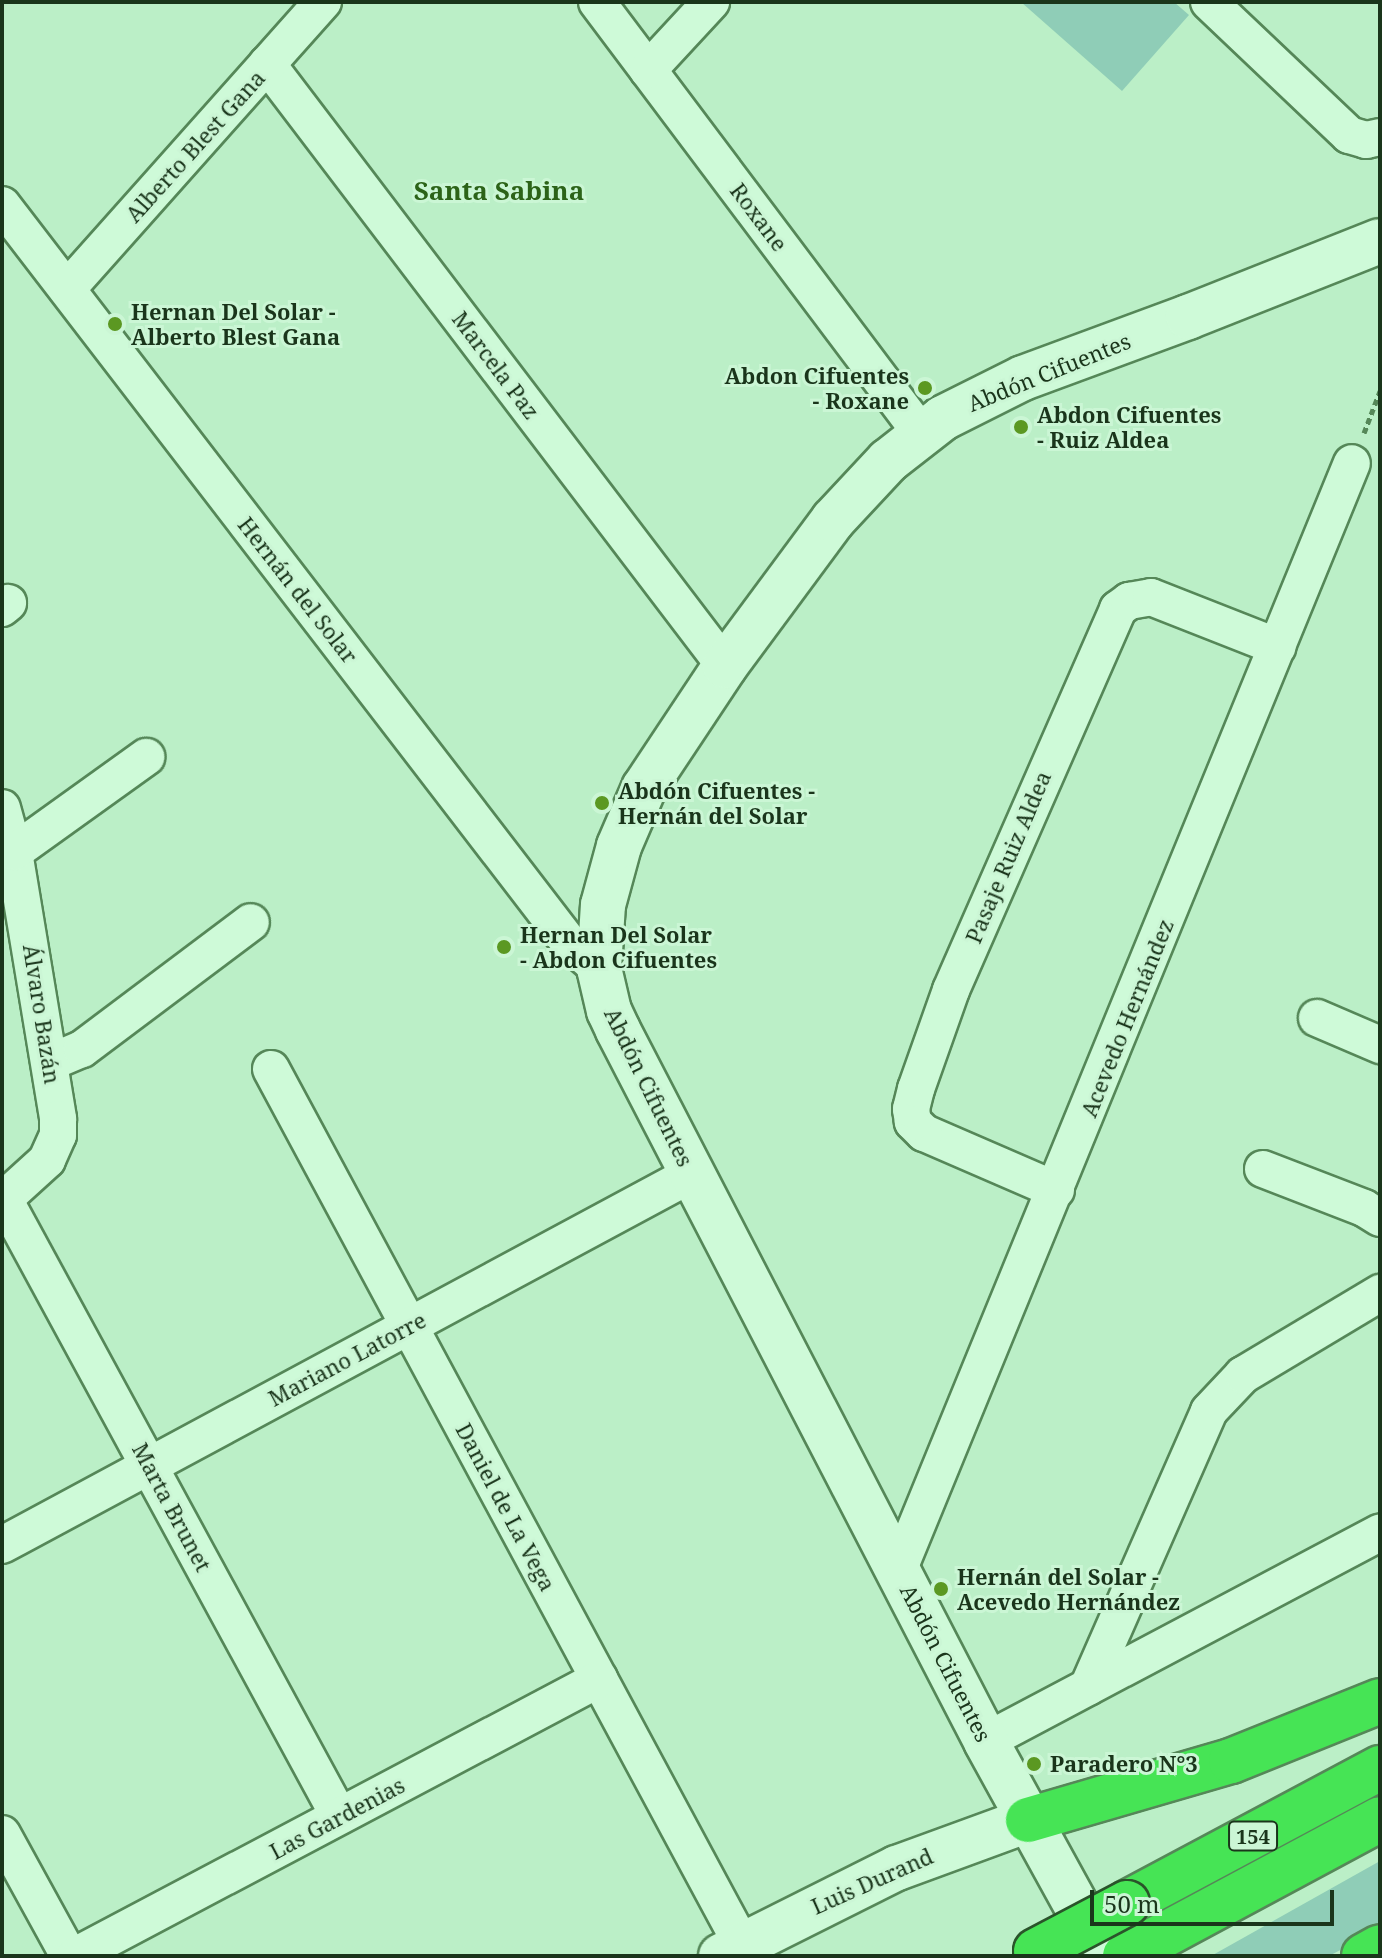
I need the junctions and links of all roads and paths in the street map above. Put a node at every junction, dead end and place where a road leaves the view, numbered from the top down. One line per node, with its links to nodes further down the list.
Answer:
1 (323, 2): 5 (street, Alberto Blest Gana)
2 (597, 2): 6 (street, Roxane)
3 (711, 2): 6 (street)
4 (1209, 2): 7 (street)
5 (267, 64): 10 (street, Alberto Blest Gana); 15 (street, Marcela Paz)
6 (648, 70): 12 (street, Roxane)
7 (1380, 137)
8 (2, 205): 10 (street, Hernán del Solar)
9 (1380, 241): 12 (street, Abdón Cifuentes)
10 (67, 289): 20 (street, Hernán del Solar)
11 (1380, 391): 13 (path)
12 (921, 433): 15 (street, Abdón Cifuentes)
13 (1352, 463): 14 (street, Acevedo Hernández)
14 (1278, 647): 27 (street, Acevedo Hernández); 27 (street, Pasaje Ruiz Aldea)
15 (725, 666): 20 (street, Abdón Cifuentes)
16 (146, 757): 18 (street)
17 (2, 808): 18 (street, Álvaro Bazán)
18 (14, 852): 23 (street, Álvaro Bazán)
19 (251, 922): 23 (street)
20 (599, 968): 26 (street, Abdón Cifuentes)
21 (1317, 1018): 22 (street)
22 (1380, 1045)
23 (51, 1062): 28 (street, Álvaro Bazán)
24 (271, 1069): 31 (street, Daniel de La Vega)
25 (1263, 1169): 29 (street)
26 (692, 1174): 31 (street, Mariano Latorre); 35 (street, Abdón Cifuentes)
27 (1056, 1190): 35 (street, Acevedo Hernández)
28 (3, 1200): 32 (street, Marta Brunet)
29 (1380, 1218)
30 (1380, 1293): 37 (street)
31 (409, 1326): 32 (street, Mariano Latorre); 36 (street, Daniel de La Vega)
32 (150, 1465): 34 (street, Mariano Latorre); 41 (street, Marta Brunet)
33 (1380, 1532): 37 (street)
34 (2, 1545)
35 (898, 1571): 39 (street, Abdón Cifuentes)
36 (599, 1679): 41 (street, Las Gardenias); 46 (street, Daniel de La Vega)
37 (1088, 1687): 39 (street)
38 (1380, 1701): 43 (highway)
39 (986, 1741): 43 (street, Abdón Cifuentes)
40 (1380, 1768): 48 (highway, 154, bridge)
41 (339, 1816): 50 (street, Las Gardenias)
42 (1380, 1819): 47 (highway, 154)
43 (1028, 1820): 46 (street, Luis Durand); 51 (street, Abdón Cifuentes)
44 (2, 1834): 49 (street)
45 (1380, 1947): 52 (highway)
46 (732, 1950)
47 (1137, 1950)
48 (1031, 1954)
49 (69, 1956)
50 (75, 1956)
51 (1104, 1956)
52 (1364, 1956)

